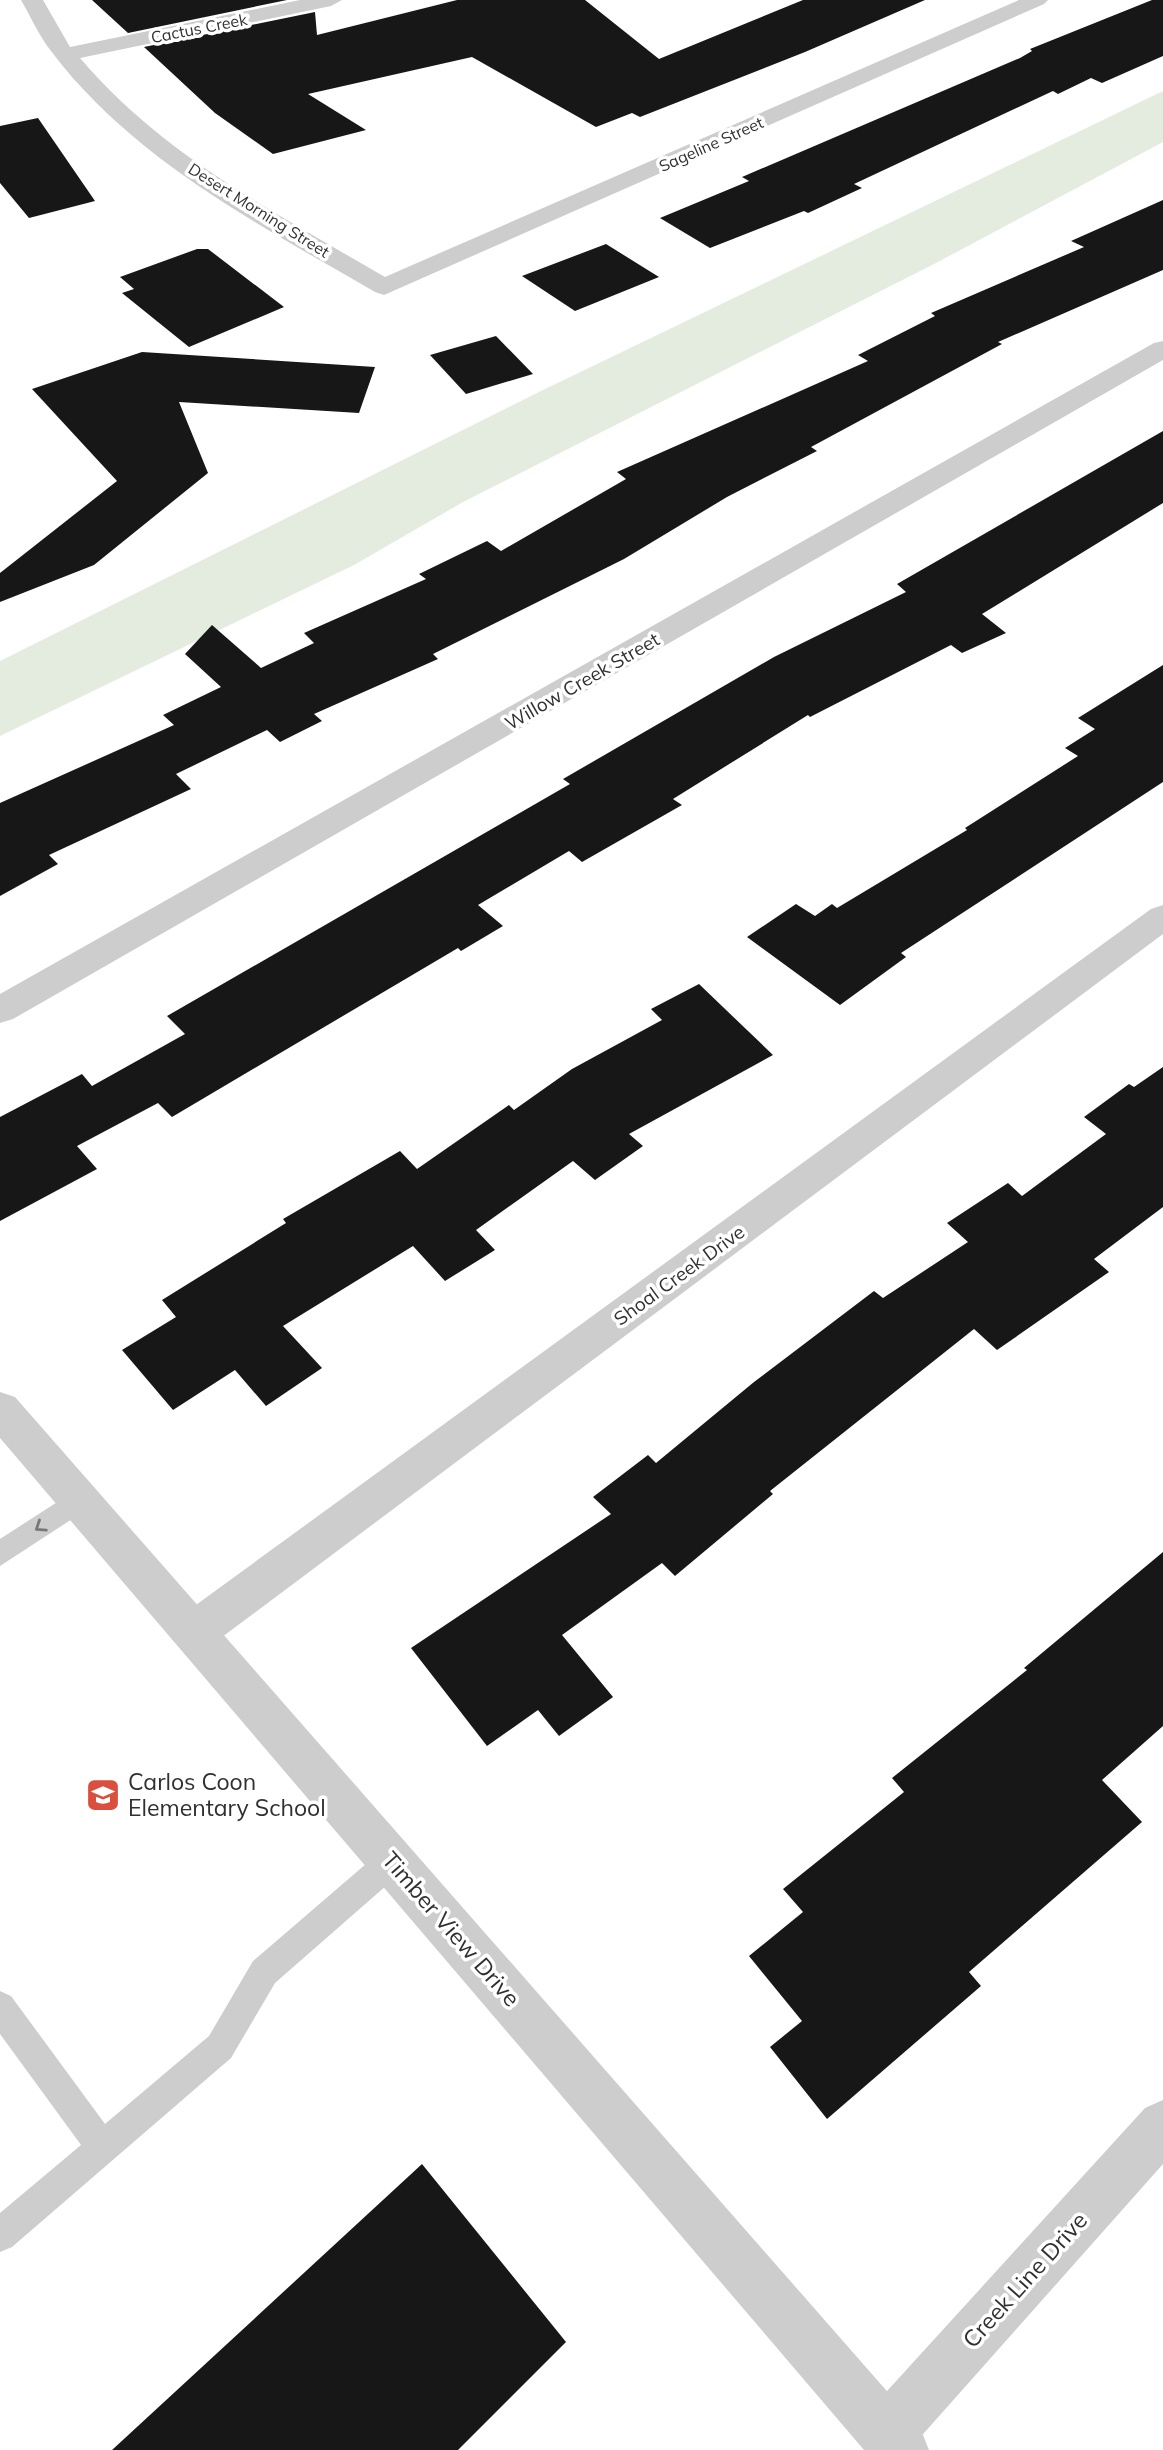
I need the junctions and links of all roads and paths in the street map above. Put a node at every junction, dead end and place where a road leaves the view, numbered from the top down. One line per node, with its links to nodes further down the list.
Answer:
1 (32, 0): 4 (street, Desert Morning Street)
2 (331, 0): 4 (street, Cactus Creek)
3 (1038, 0): 5 (street, Sageline Street)
4 (66, 54): 5 (street, Desert Morning Street)
5 (384, 287)
6 (1163, 349): 8 (street, Willow Creek Street)
7 (1163, 917): 12 (street, Shoal Creek Drive)
8 (0, 1010)
9 (0, 1409): 10 (street, Timber View Drive)
10 (79, 1500): 11 (lane, one-way to 11); 12 (street, Timber View Drive)
11 (0, 1554)
12 (194, 1632): 13 (street, Timber View Drive)
13 (392, 1861): 16 (lane); 18 (street, Timber View Drive)
14 (0, 2007): 16 (lane)
15 (1163, 2126): 18 (street, Creek Line Drive)
16 (103, 2148): 17 (lane)
17 (0, 2235)
18 (887, 2444)

